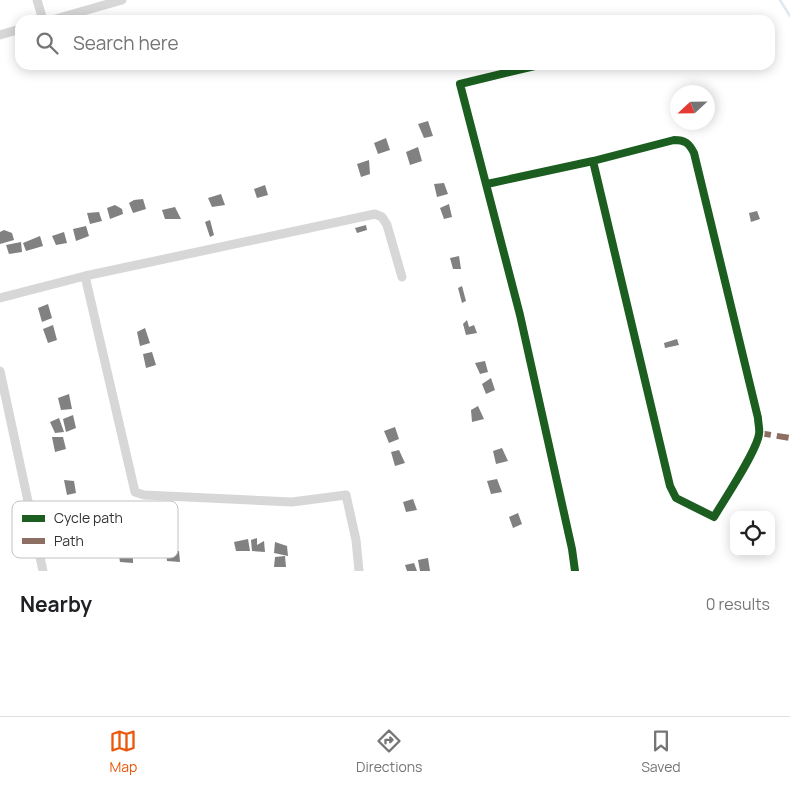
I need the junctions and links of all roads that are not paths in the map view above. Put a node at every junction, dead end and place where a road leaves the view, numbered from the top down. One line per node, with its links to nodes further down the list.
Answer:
1 (38, 0): 4 (street)
2 (122, 0): 3 (street)
3 (108, 2): 5 (street)
4 (42, 15)
5 (68, 15)
6 (15, 30): 7 (street)
7 (0, 35)
8 (518, 70): 10 (street)
9 (592, 161): 9 (street); 10 (street)
10 (487, 184): 19 (street)
11 (85, 276): 12 (street); 13 (street); 18 (street)
12 (402, 277)
13 (0, 298)
14 (0, 371): 15 (street)
15 (28, 501)
16 (40, 558): 17 (street)
17 (43, 571)
18 (359, 571)
19 (575, 571)

